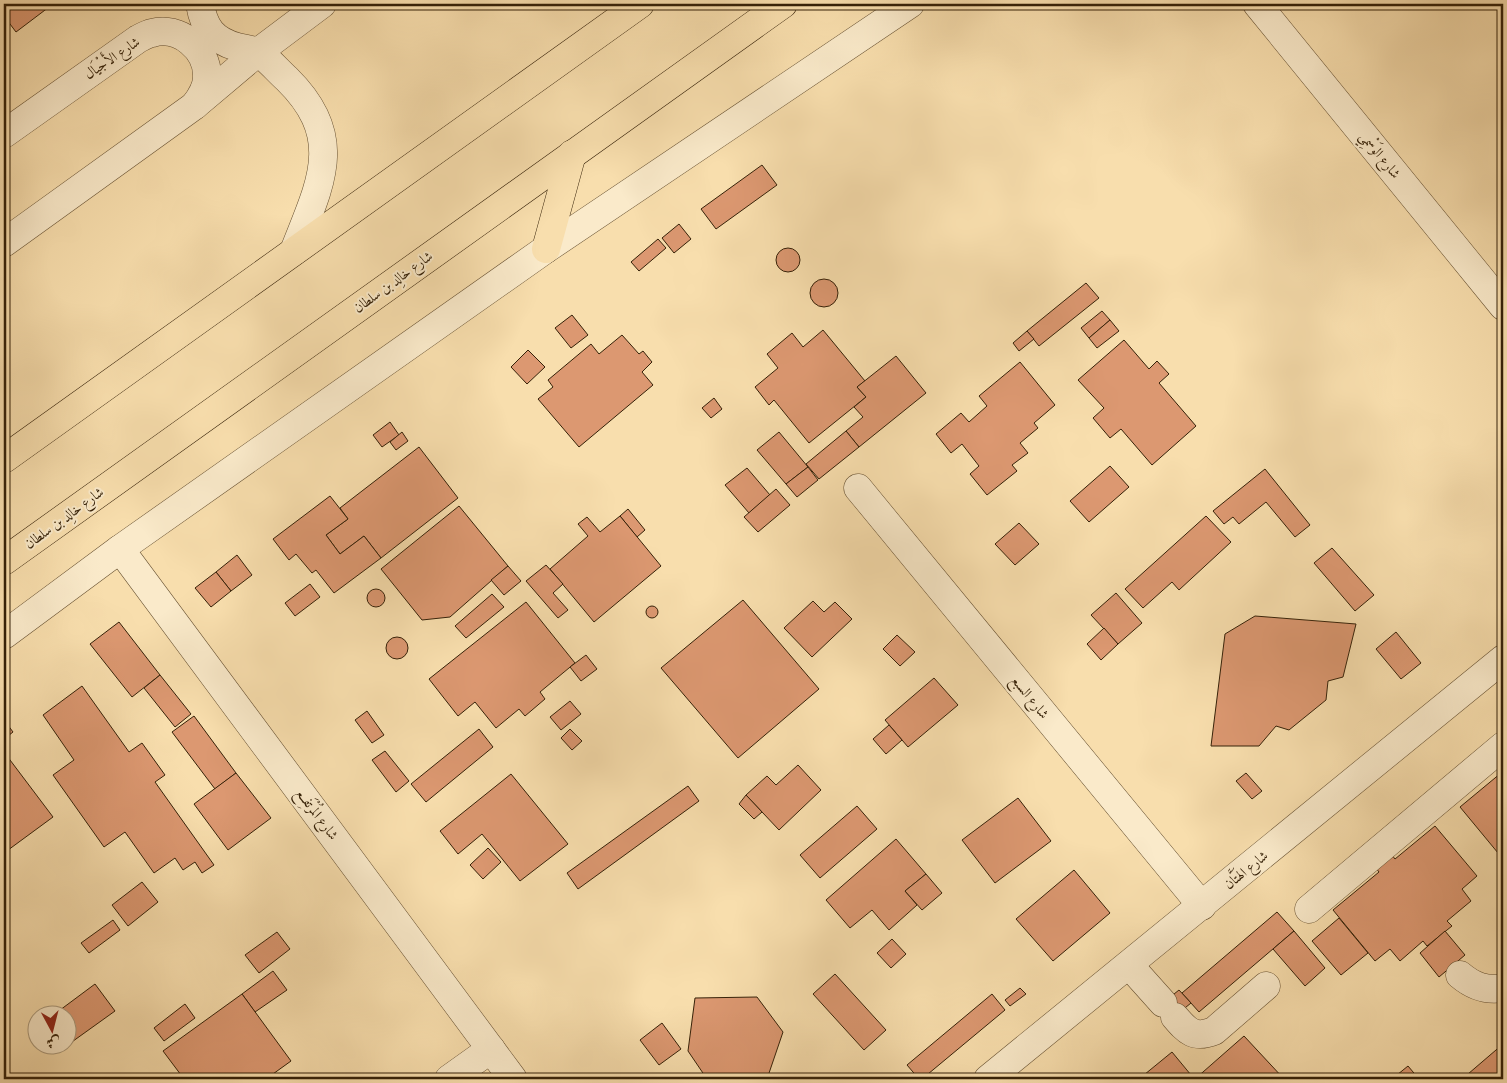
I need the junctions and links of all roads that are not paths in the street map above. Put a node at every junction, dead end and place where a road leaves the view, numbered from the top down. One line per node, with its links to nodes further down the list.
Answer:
1 (200, 4): 7 (street)
2 (322, 4): 7 (street, شارع الأَجْيَال)
3 (640, 4): 13 (main road)
4 (783, 4): 10 (main road, شارع خالِد بن سلطان)
5 (910, 4): 12 (street)
6 (1257, 4): 14 (street, شارع الوَسْمِي)
7 (258, 52): 8 (street, شارع الأَجْيَال); 13 (street)
8 (194, 106): 9 (street, شارع الأَجْيَال); 11 (street, شارع الأَجْيَال)
9 (4, 134)
10 (572, 154): 12 (main road); 18 (main road, شارع خالِد بن سلطان)
11 (4, 242)
12 (546, 249): 17 (street)
13 (294, 251): 15 (main road)
14 (1503, 306)
15 (4, 459)
16 (858, 488): 22 (street, شارع السبع)
17 (120, 549): 19 (street); 28 (street, شارع المُرْتَفِع)
18 (4, 561)
19 (4, 635)
20 (1503, 659): 22 (street, شارع الهَتَّان)
21 (1503, 746): 23 (street)
22 (1202, 906): 24 (street, شارع الهَتَّان)
23 (1309, 909)
24 (1129, 965): 26 (street); 31 (street, شارع الهَتَّان)
25 (1460, 975): 27 (street)
26 (1266, 986)
27 (1503, 988)
28 (491, 1049): 29 (street); 30 (street, شارع المُرْتَفِع)
29 (449, 1079)
30 (513, 1079)
31 (988, 1079)

